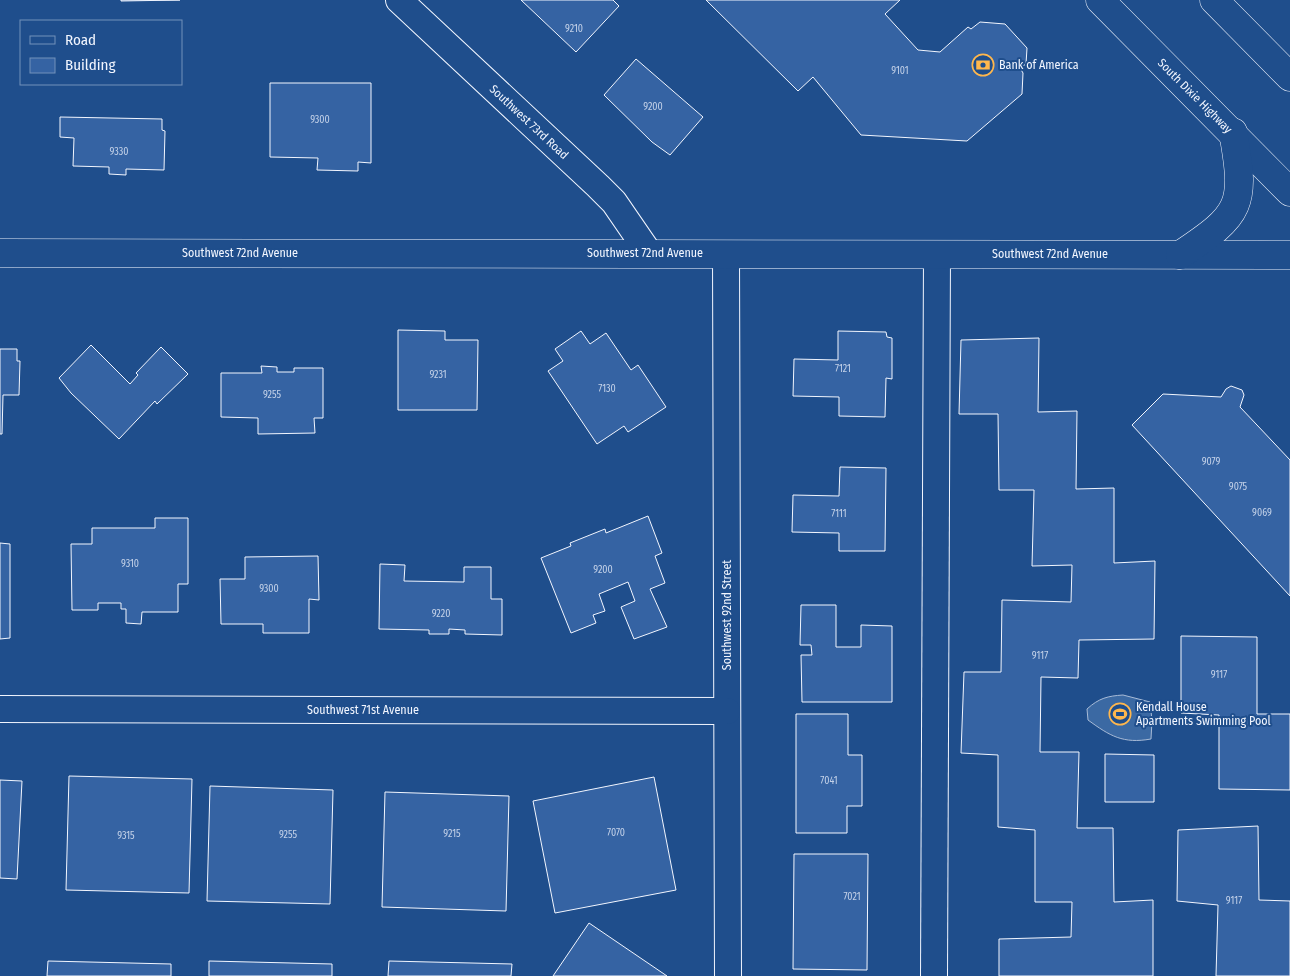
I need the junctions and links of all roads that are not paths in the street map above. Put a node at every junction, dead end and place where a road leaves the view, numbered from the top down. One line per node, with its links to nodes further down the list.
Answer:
1 (399, 0): 8 (street, Southwest 73rd Road)
2 (1100, 0): 5 (main road, South Dixie Highway)
3 (1214, 0): 4 (main road)
4 (1290, 77)
5 (1232, 132): 6 (main road, South Dixie Highway); 12 (main road)
6 (1287, 187)
7 (0, 253): 8 (main road, Southwest 72nd Avenue)
8 (649, 253): 9 (main road, Southwest 72nd Avenue)
9 (726, 254): 10 (main road, Southwest 72nd Avenue); 14 (street, Southwest 92nd Street)
10 (937, 254): 12 (main road, Southwest 72nd Avenue); 16 (street)
11 (1290, 255): 12 (main road, Southwest 72nd Avenue)
12 (1180, 256)
13 (0, 709): 14 (street, Southwest 71st Avenue)
14 (727, 711): 15 (street, Southwest 92nd Street)
15 (728, 976)
16 (934, 976)

